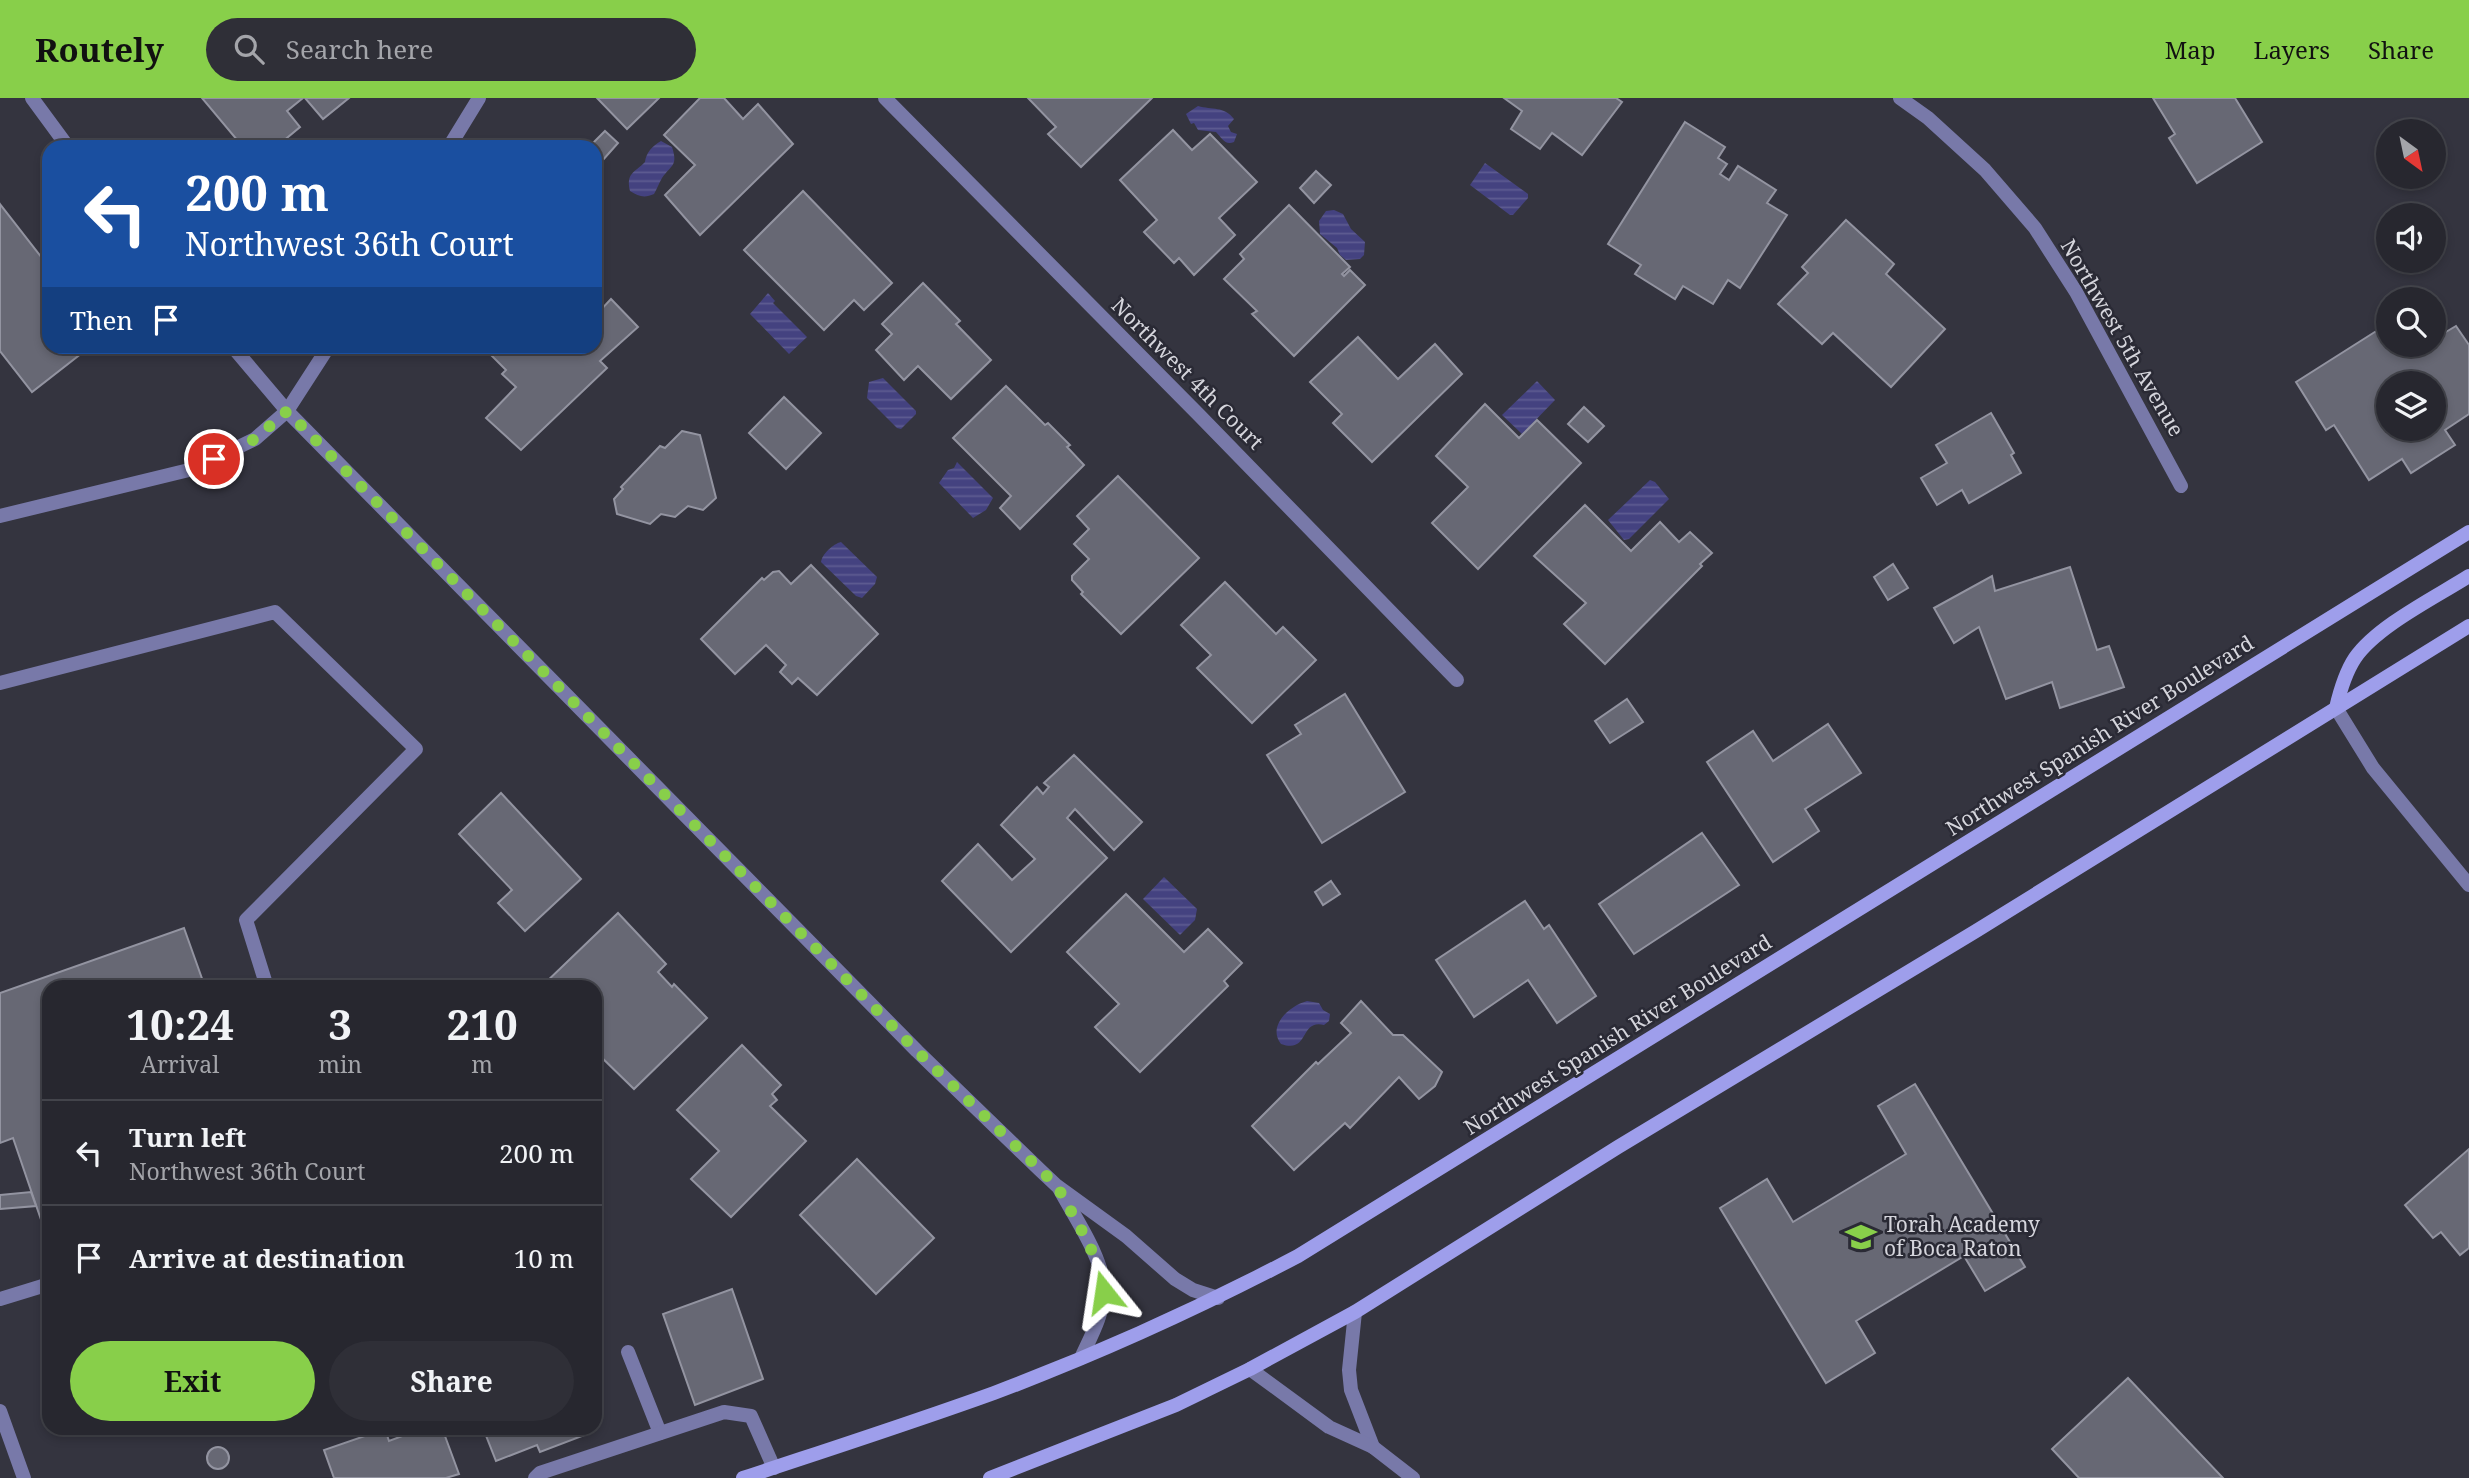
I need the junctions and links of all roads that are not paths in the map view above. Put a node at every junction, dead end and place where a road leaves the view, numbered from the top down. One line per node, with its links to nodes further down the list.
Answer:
1 (33, 98): 5 (street)
2 (478, 98): 6 (street)
3 (886, 98): 15 (street, Northwest 4th Court)
4 (1900, 98): 10 (street, Northwest 5th Avenue)
5 (63, 140)
6 (453, 140)
7 (239, 354): 9 (street)
8 (324, 354): 9 (street)
9 (287, 411): 11 (street); 20 (street)
10 (2181, 486)
11 (0, 516)
12 (2469, 533): 22 (main road, Northwest Spanish River Boulevard)
13 (2469, 576): 17 (main road)
14 (2469, 626): 17 (main road)
15 (1457, 680)
16 (0, 683): 19 (street)
17 (2336, 708): 18 (street); 24 (main road)
18 (2469, 885)
19 (265, 980)
20 (1057, 1186): 22 (street); 26 (street)
21 (42, 1286): 23 (street)
22 (1218, 1298): 26 (main road, Northwest Spanish River Boulevard)
23 (0, 1299)
24 (1355, 1312): 27 (main road); 30 (street)
25 (628, 1352): 29 (street)
26 (1081, 1358): 31 (main road, Northwest Spanish River Boulevard)
27 (1250, 1369): 30 (street); 35 (main road)
28 (0, 1411): 32 (street)
29 (660, 1433): 31 (street); 33 (street)
30 (1373, 1447): 36 (street)
31 (774, 1468): 34 (main road, Northwest Spanish River Boulevard)
32 (24, 1478)
33 (535, 1478)
34 (743, 1478)
35 (990, 1478)
36 (1413, 1478)

